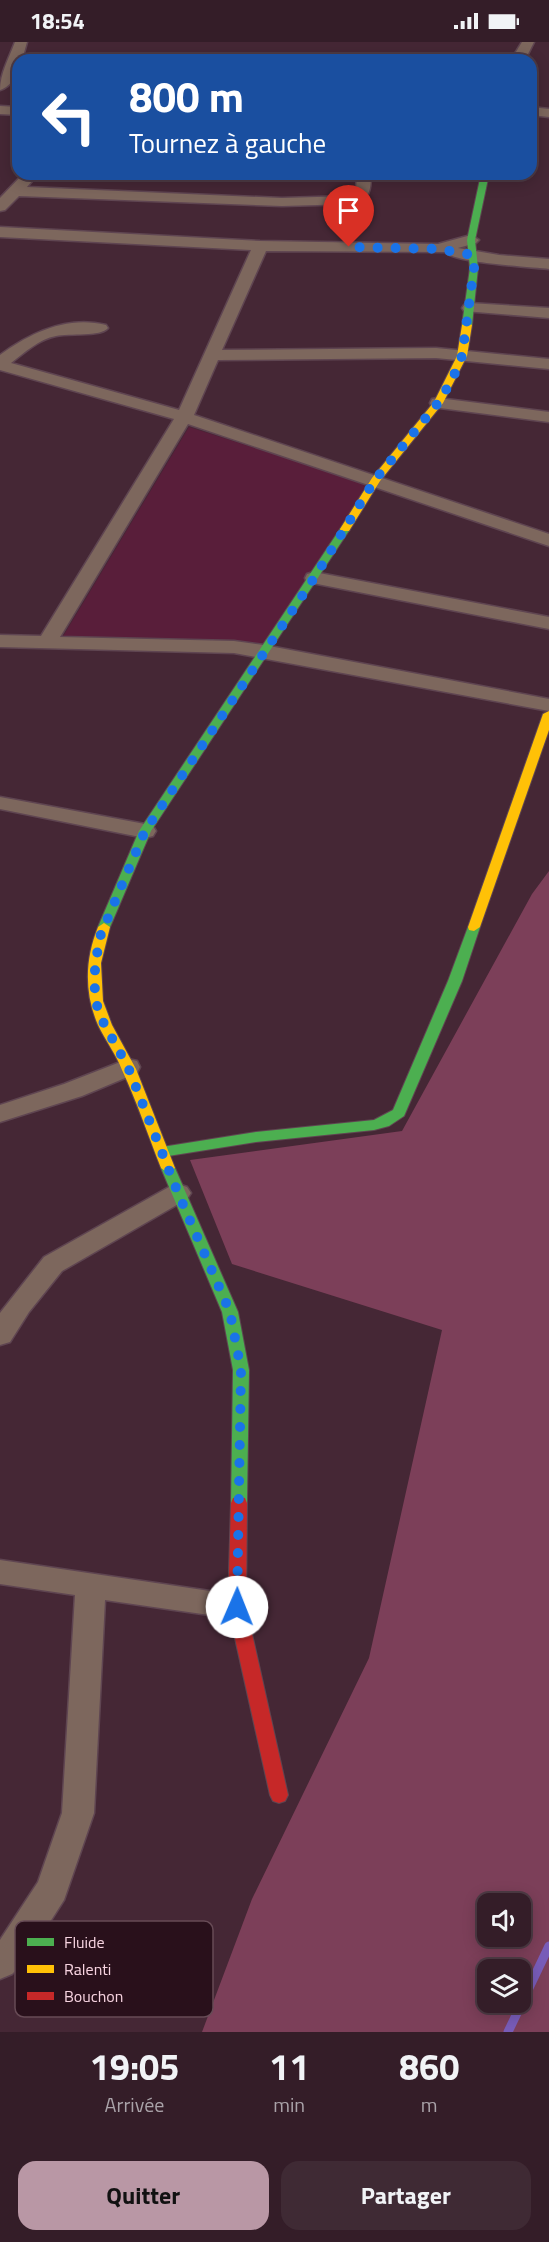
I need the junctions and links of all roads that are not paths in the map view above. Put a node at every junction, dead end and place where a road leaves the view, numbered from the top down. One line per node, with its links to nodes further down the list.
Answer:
1 (12, 74): 2 (street)
2 (0, 86)
3 (25, 180): 6 (street)
4 (364, 180): 6 (street)
5 (484, 180): 10 (street)
6 (14, 191): 7 (street)
7 (0, 207)
8 (0, 232): 9 (street)
9 (260, 246): 10 (street); 15 (street)
10 (472, 254): 11 (street); 12 (street)
11 (549, 264)
12 (470, 308): 13 (street); 16 (street)
13 (549, 313)
14 (100, 328): 18 (street)
15 (213, 355): 16 (street); 21 (street)
16 (462, 356): 17 (street); 20 (street)
17 (549, 364)
18 (5, 366): 19 (street); 21 (street)
19 (0, 386)
20 (438, 403): 22 (street); 23 (street)
21 (184, 417): 23 (street); 28 (street)
22 (549, 417)
23 (375, 480): 24 (street); 25 (street)
24 (549, 540)
25 (314, 578): 26 (street); 29 (street)
26 (549, 623)
27 (0, 641): 28 (street)
28 (47, 642): 29 (street)
29 (264, 651): 30 (street); 33 (street)
30 (549, 705)
31 (549, 714): 36 (street)
32 (0, 803): 33 (street)
33 (145, 831): 34 (street)
34 (128, 1067): 35 (street); 36 (street)
35 (0, 1114)
36 (162, 1152): 37 (street)
37 (178, 1193): 38 (street); 41 (street)
38 (0, 1335)
39 (0, 1572): 40 (street)
40 (91, 1585): 41 (street); 43 (street)
41 (237, 1607): 42 (street)
42 (279, 1795)
43 (32, 1921)
44 (15, 1947): 45 (street)
45 (0, 1963)

